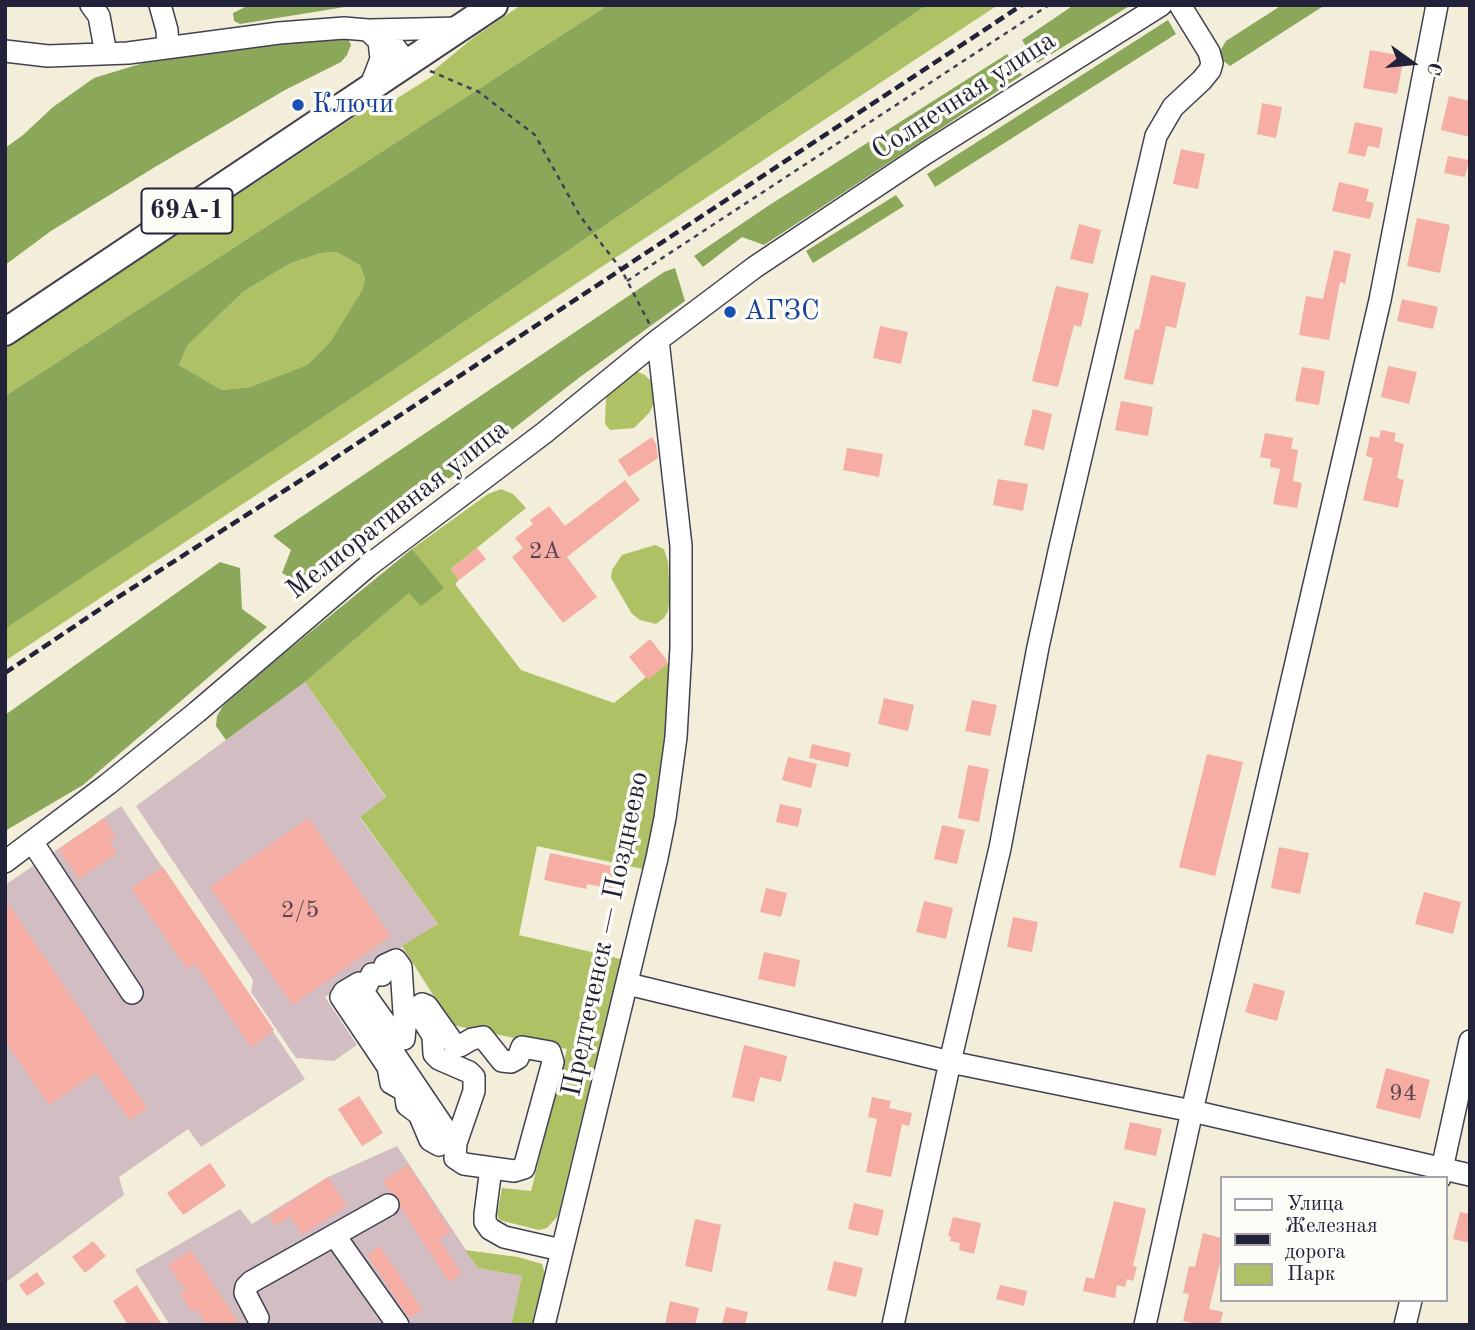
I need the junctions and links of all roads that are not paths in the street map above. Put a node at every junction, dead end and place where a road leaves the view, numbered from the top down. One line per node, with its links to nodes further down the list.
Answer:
1 (91, 5): 10 (street)
2 (160, 5): 9 (street)
3 (494, 5): 7 (main road, 69А-1)
4 (1161, 5): 14 (street, Солнечная улица)
5 (1180, 5): 23 (street)
6 (1437, 5): 24 (street)
7 (460, 28): 8 (street); 12 (main road, 69А-1)
8 (368, 30): 9 (street); 12 (street); 13 (street)
9 (168, 47): 10 (street)
10 (106, 54): 11 (street)
11 (8, 55)
12 (418, 67): 13 (main road, 69А-1)
13 (369, 90): 15 (main road, 69А-1)
14 (834, 214): 16 (street, Мелиоративная улица)
15 (5, 332)
16 (658, 340): 17 (street, Мелиоративная улица); 20 (street, Предтеченск — Позднеево)
17 (33, 843): 18 (street, Мелиоративная улица); 21 (street)
18 (5, 862)
19 (391, 961): 19 (street)
20 (628, 984): 23 (street); 30 (street, Предтеченск — Позднеево)
21 (132, 993)
22 (1470, 1041): 26 (street)
23 (950, 1062): 24 (street); 35 (street)
24 (1192, 1111): 26 (street); 36 (street)
25 (491, 1168): 25 (street); 30 (street)
26 (1441, 1173): 27 (street)
27 (1470, 1175)
28 (388, 1205): 29 (street)
29 (335, 1236): 32 (street); 33 (street)
30 (561, 1250): 34 (street, Предтеченск — Позднеево)
31 (1410, 1302): 37 (street)
32 (258, 1318)
33 (398, 1325)
34 (544, 1325)
35 (894, 1325)
36 (1145, 1325)
37 (1405, 1325)

